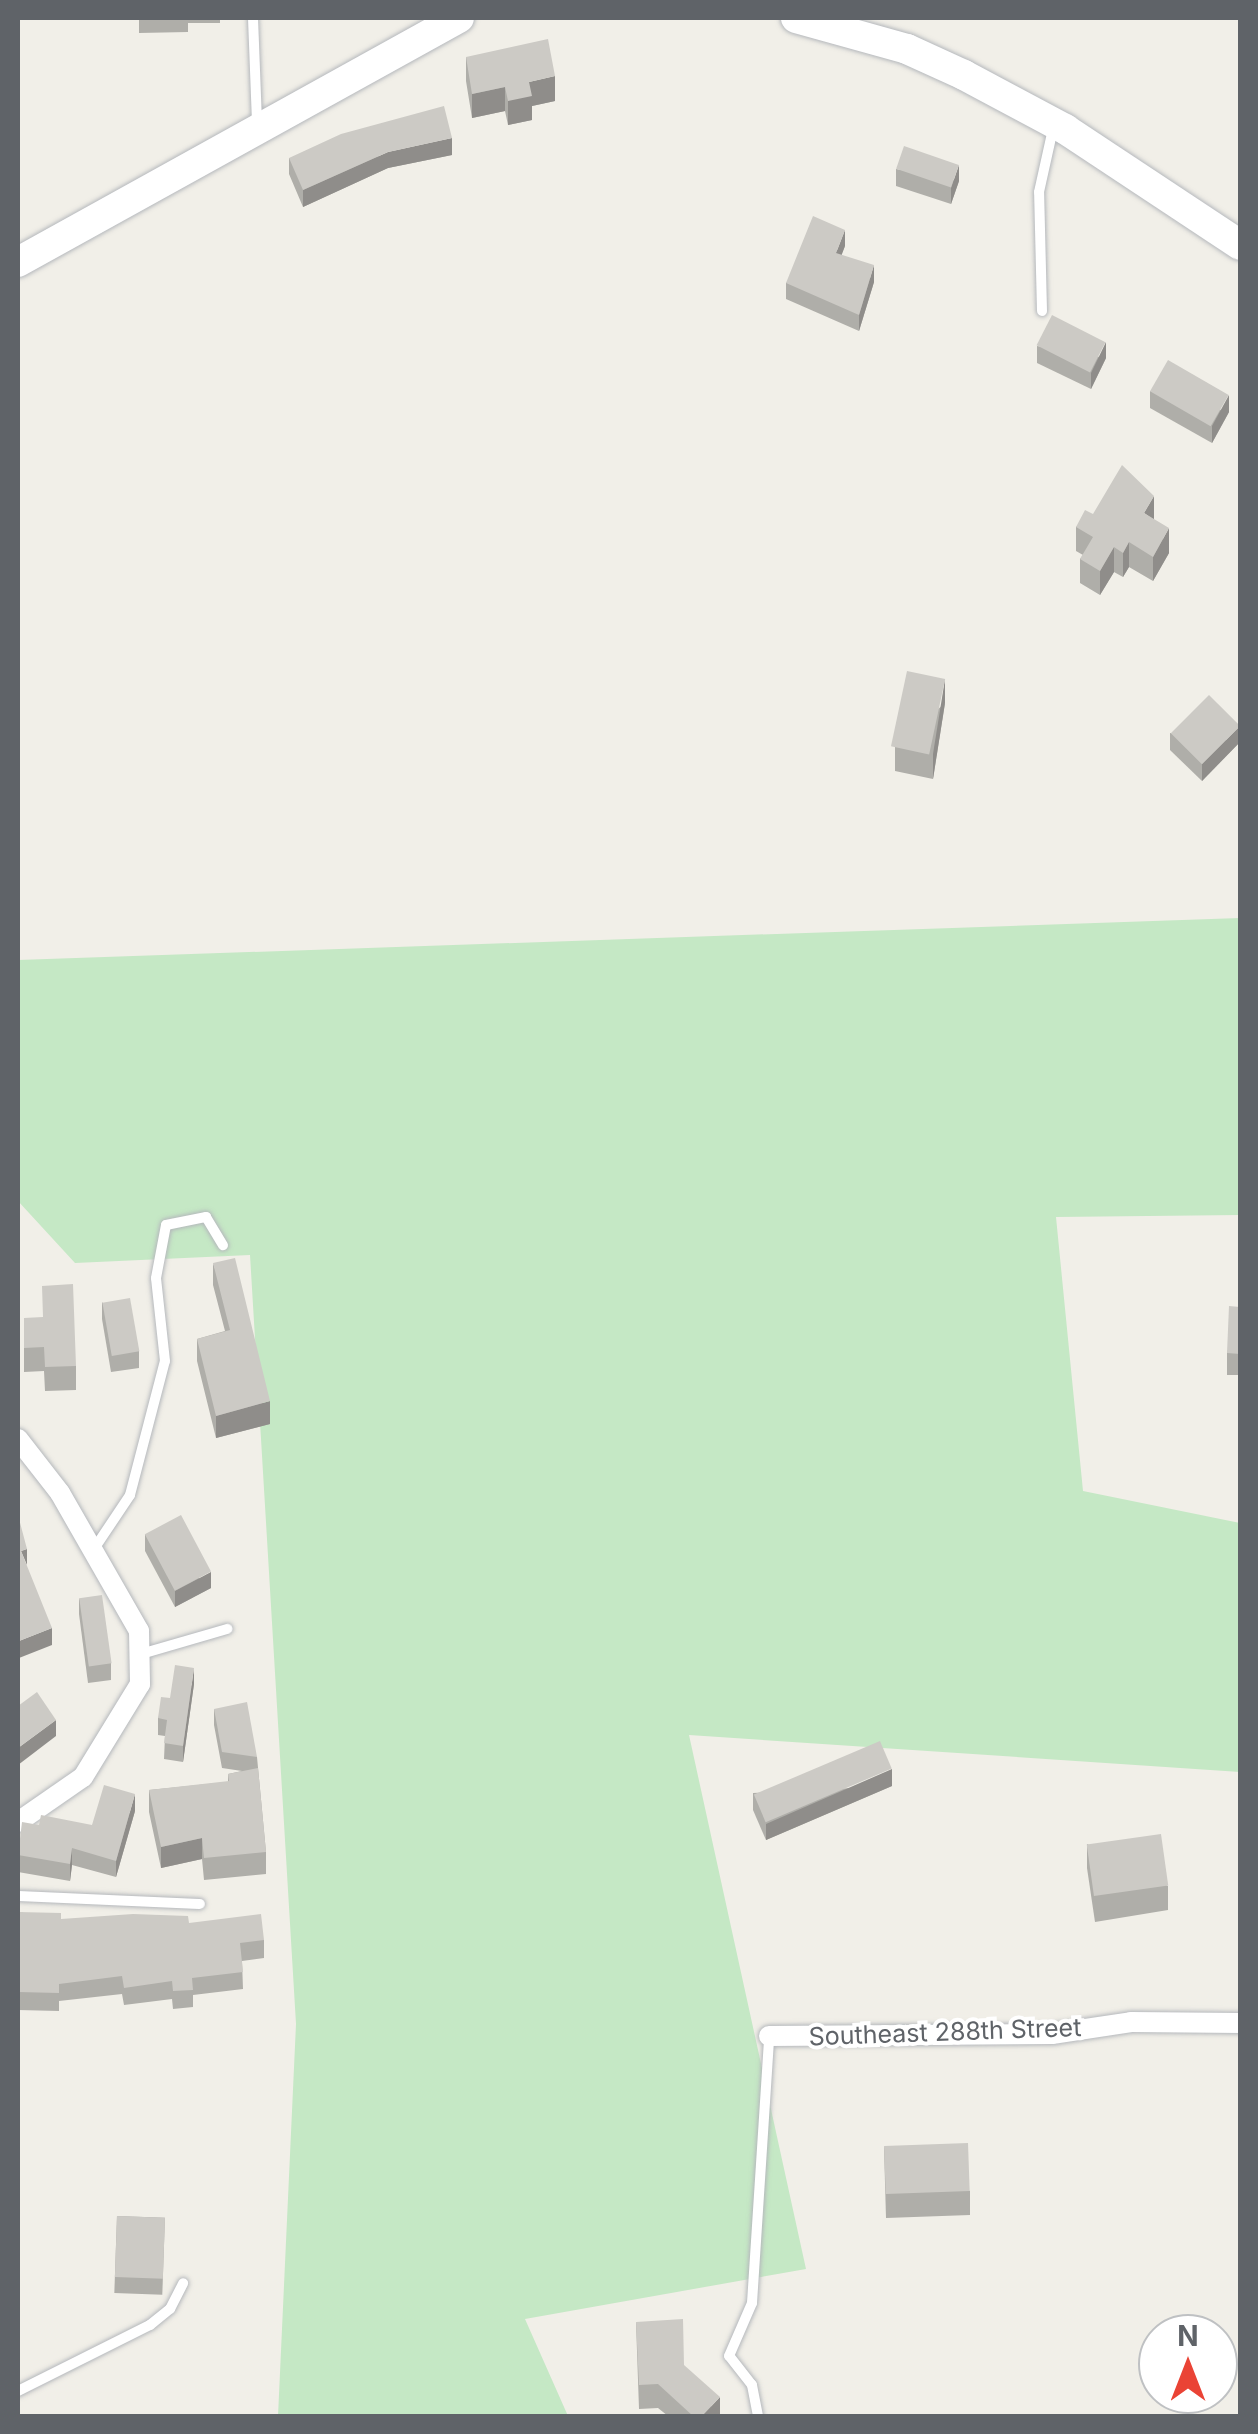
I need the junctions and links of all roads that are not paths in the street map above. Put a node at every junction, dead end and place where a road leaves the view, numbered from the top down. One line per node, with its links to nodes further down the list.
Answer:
1 (253, 18): 6 (lane)
2 (459, 18): 6 (street)
3 (796, 18): 4 (street)
4 (847, 24): 5 (street)
5 (1054, 123): 7 (street); 9 (lane)
6 (258, 124): 8 (street)
7 (1240, 244)
8 (18, 262)
9 (1042, 311)
10 (223, 1245): 12 (lane)
11 (18, 1438): 12 (street)
12 (93, 1550): 14 (street)
13 (226, 1629): 14 (lane)
14 (140, 1654): 15 (street)
15 (18, 1822)
16 (18, 1896): 17 (lane)
17 (200, 1904)
18 (1240, 2023): 19 (street, Southeast 288th Street)
19 (769, 2036): 22 (lane)
20 (183, 2283): 21 (lane)
21 (18, 2391)
22 (758, 2416)

